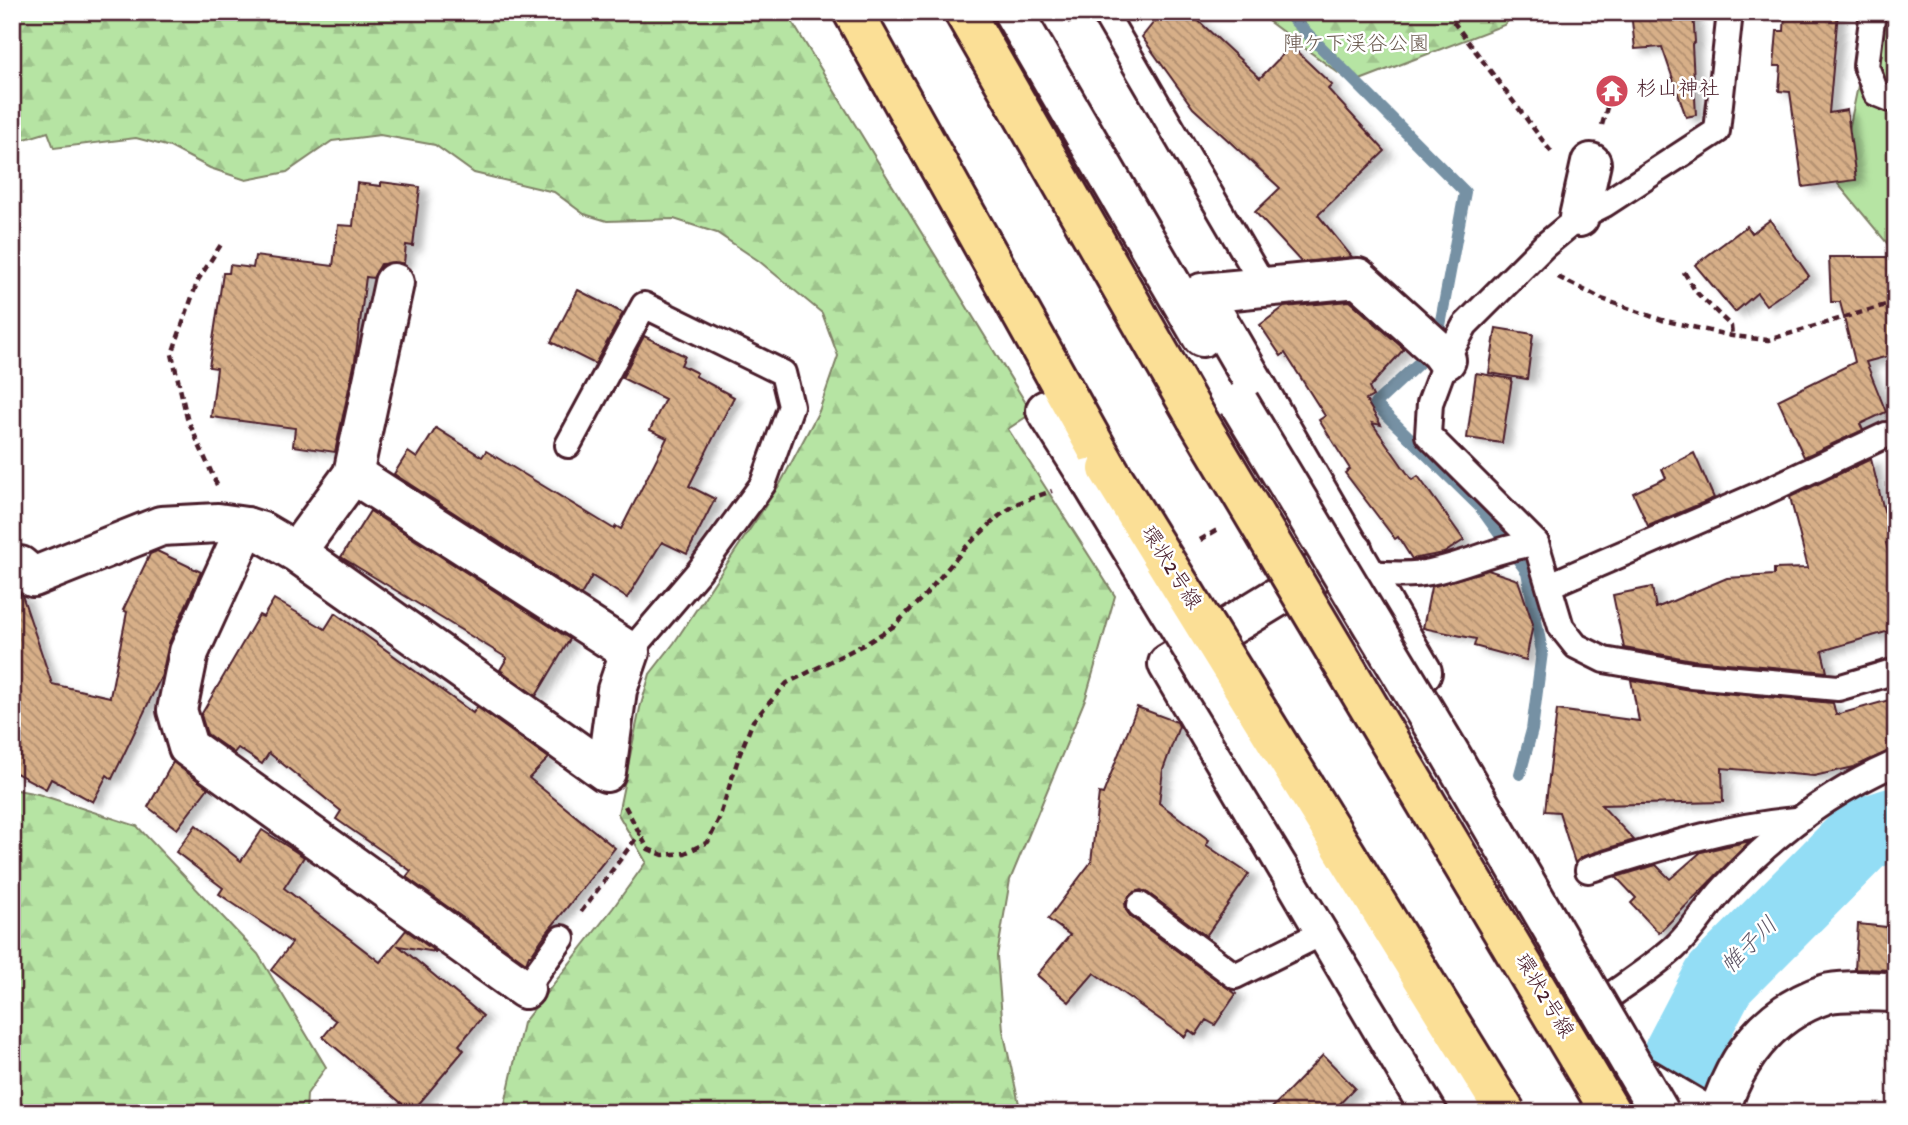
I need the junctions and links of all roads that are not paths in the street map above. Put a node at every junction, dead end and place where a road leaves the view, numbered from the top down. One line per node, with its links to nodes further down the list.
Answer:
1 (853, 12): 17 (main road, 環状2号線)
2 (964, 12): 40 (main road, 環状2号線, bridge)
3 (1013, 12): 41 (street, bridge)
4 (1104, 12): 11 (lane)
5 (1730, 12): 9 (lane)
6 (1873, 12): 7 (lane)
7 (1896, 101)
8 (1591, 163): 9 (street)
9 (1579, 217): 12 (lane)
10 (394, 283): 16 (street)
11 (1264, 286): 12 (street); 21 (street)
12 (1437, 350): 19 (lane)
13 (1046, 410): 17 (street)
14 (1886, 435): 23 (lane)
15 (568, 445): 24 (lane)
16 (353, 474): 20 (street); 24 (street)
17 (1083, 479): 37 (street, bridge); 38 (main road, 環状2号線, bridge)
18 (241, 526): 20 (street); 22 (street); 32 (street)
19 (1518, 546): 21 (lane); 23 (lane)
20 (296, 552): 24 (street)
21 (1359, 562): 30 (street); 34 (street)
22 (12, 572)
23 (1550, 585): 25 (lane)
24 (630, 652)
25 (1896, 671)
26 (1896, 763): 27 (lane)
27 (1796, 820): 28 (lane); 34 (lane)
28 (1588, 870)
29 (1140, 905): 30 (lane)
30 (1326, 930): 36 (street)
31 (562, 938): 32 (lane)
32 (525, 989)
33 (1896, 992): 43 (street)
34 (1602, 995): 35 (street)
35 (1611, 1057): 39 (street); 42 (street, bridge)
36 (1433, 1113)
37 (1475, 1113)
38 (1506, 1113)
39 (1589, 1113)
40 (1611, 1113)
41 (1660, 1113)
42 (1703, 1113)
43 (1719, 1113)

